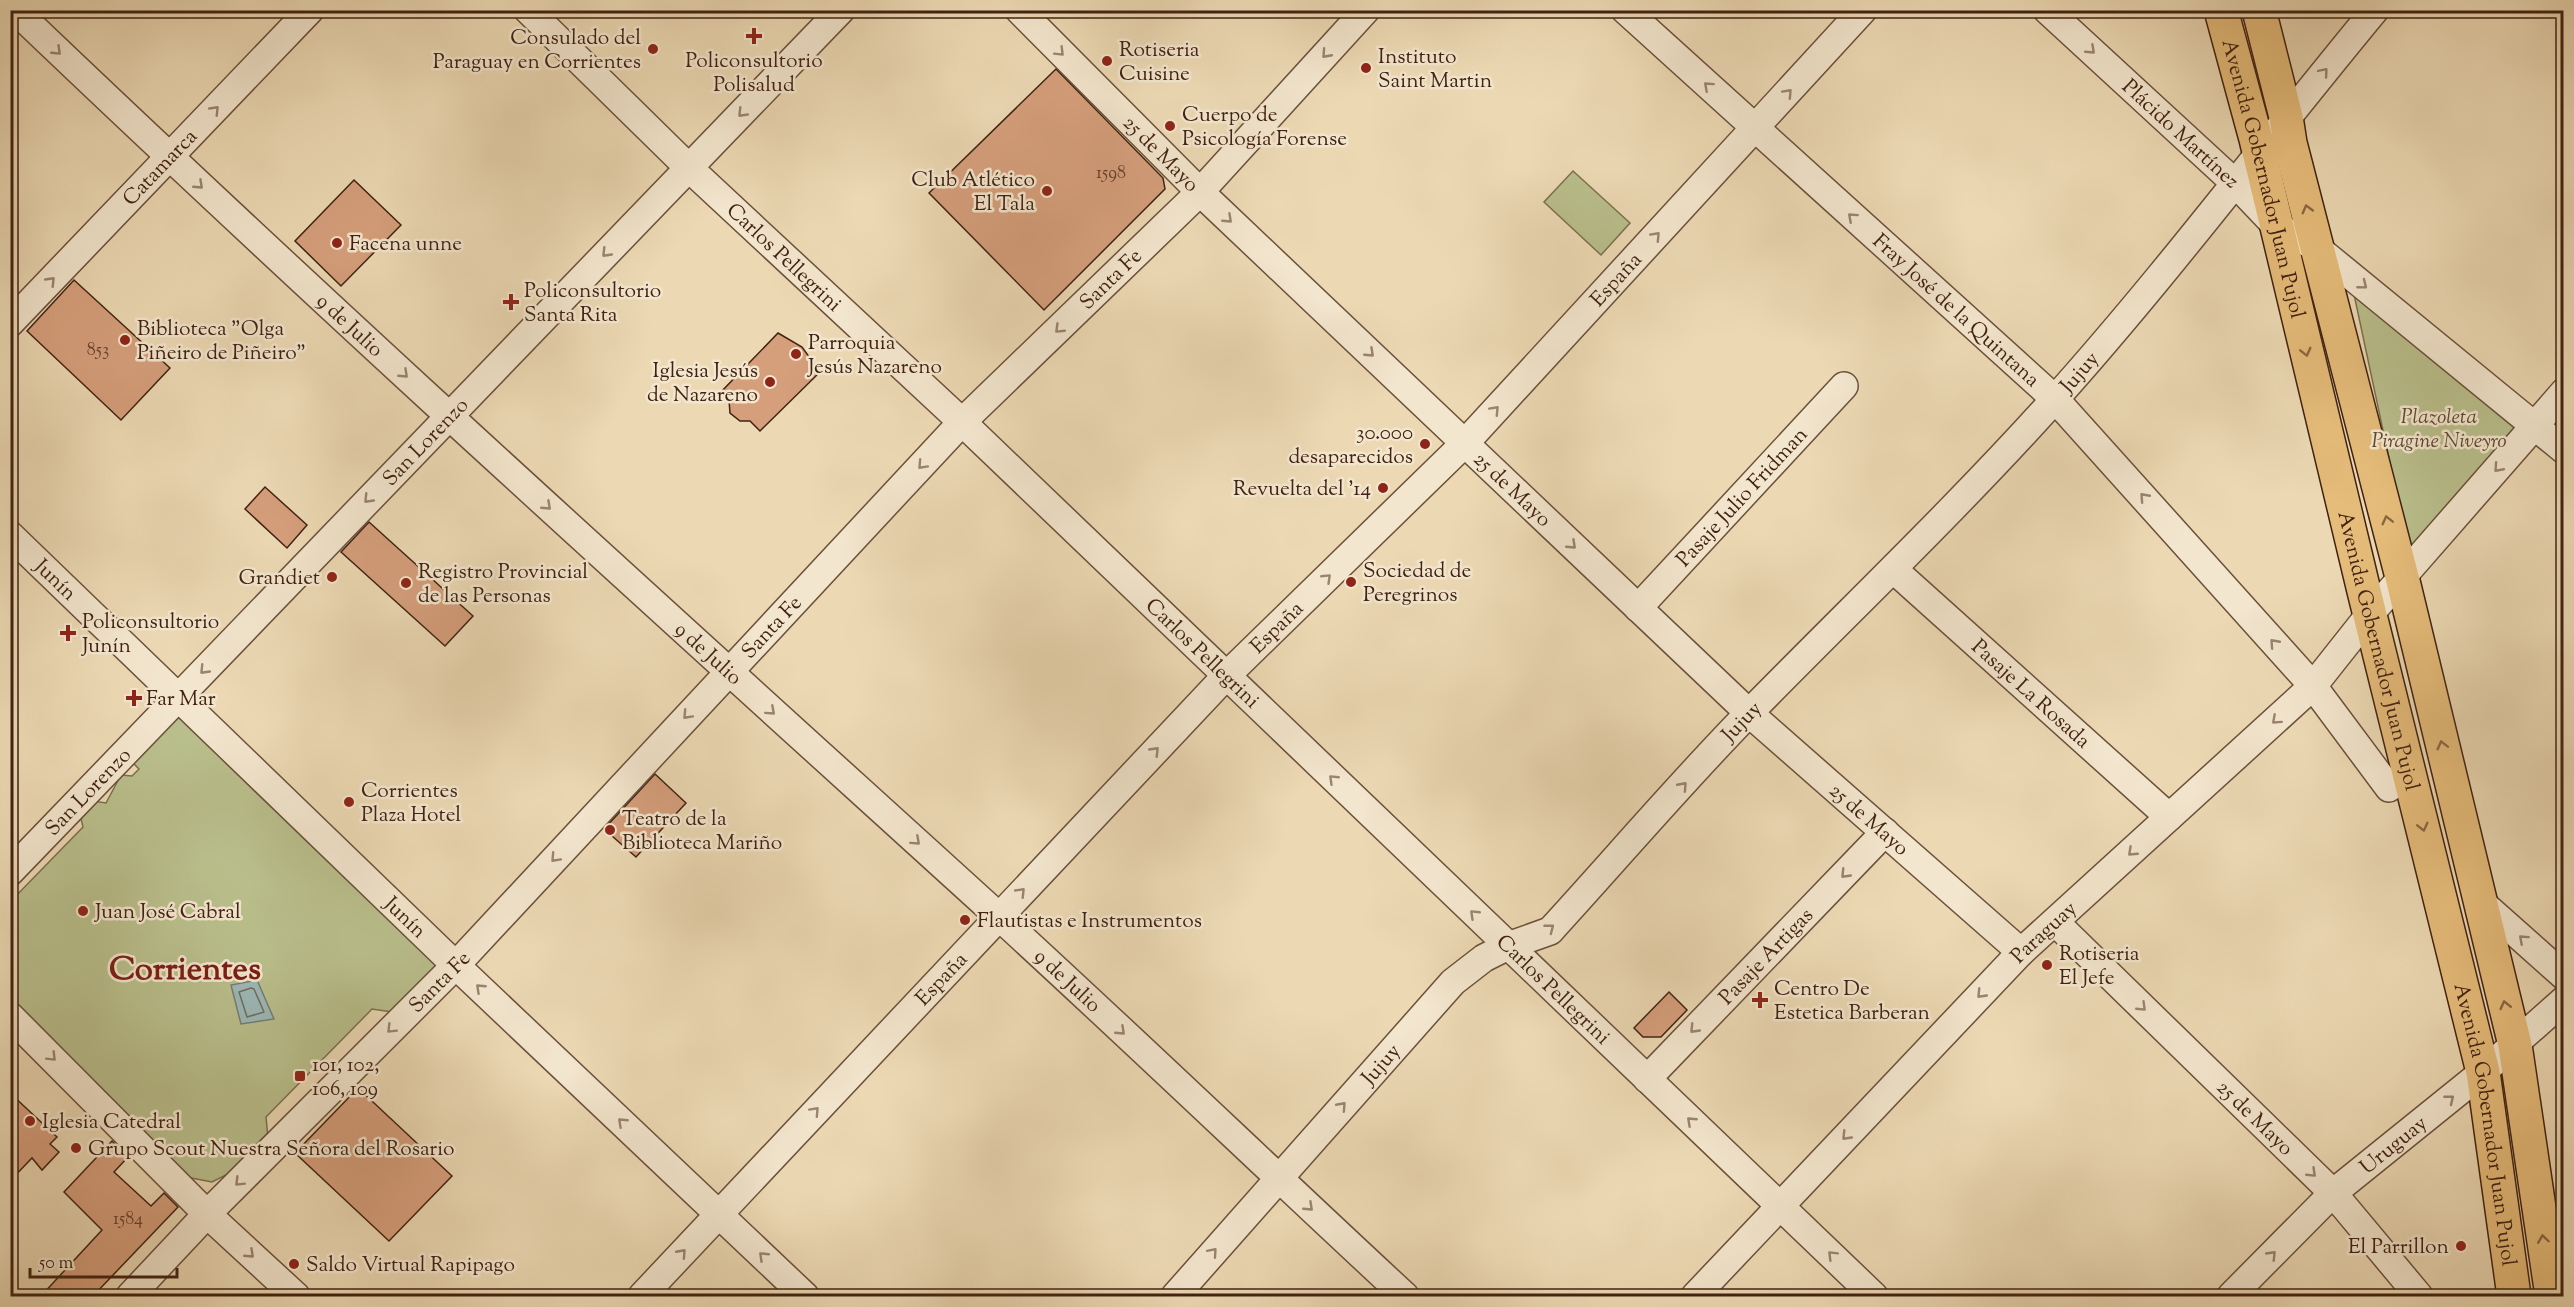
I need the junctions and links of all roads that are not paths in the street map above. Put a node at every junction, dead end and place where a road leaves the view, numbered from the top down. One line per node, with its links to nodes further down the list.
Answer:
1 (15, 10): 16 (street, 9 de Julio, one-way to 16)
2 (310, 10): 16 (street, Catamarca, one-way to 2)
3 (528, 10): 17 (street, Carlos Pellegrini)
4 (840, 10): 17 (street, San Lorenzo, one-way to 17)
5 (1019, 10): 19 (street, 25 de Mayo, one-way to 19)
6 (1366, 10): 19 (street, Santa Fe, one-way to 19)
7 (1625, 10): 14 (street, Fray José de la Quintana, one-way to 7)
8 (1863, 10): 14 (street, España, one-way to 8)
9 (2048, 10): 18 (street, Plácido Martínez, one-way to 18)
10 (2221, 10): 15 (main road, Avenida Gobernador Juan Pujol)
11 (2259, 10): 13 (main road, Avenida Gobernador Juan Pujol)
12 (2376, 10): 13 (street, Jujuy, one-way to 12)
13 (2286, 117): 15 (street, Jujuy); 21 (main road, Avenida Gobernador Juan Pujol, one-way to 13)
14 (1754, 129): 25 (street, Fray José de la Quintana, one-way to 14); 29 (street, España, one-way to 14)
15 (2260, 153): 18 (street, Jujuy); 20 (main road, Avenida Gobernador Juan Pujol)
16 (169, 158): 22 (street, Catamarca, one-way to 16); 26 (street, 9 de Julio, one-way to 26)
17 (689, 168): 26 (street, San Lorenzo, one-way to 26); 27 (street, Carlos Pellegrini)
18 (2236, 184): 20 (street, Plácido Martínez); 25 (street, Jujuy)
19 (1200, 192): 27 (street, Santa Fe, one-way to 27); 29 (street, 25 de Mayo, one-way to 29)
20 (2276, 226): 21 (street, Plácido Martínez); 35 (main road, Avenida Gobernador Juan Pujol, one-way to 35)
21 (2317, 248): 28 (street, Plácido Martínez, one-way to 28); 33 (main road, Avenida Gobernador Juan Pujol, one-way to 21)
22 (10, 323)
23 (1844, 386): 34 (street, Pasaje Julio Fridman)
24 (2564, 392): 28 (street, Paraguay)
25 (2055, 399): 32 (street, Jujuy); 38 (street, Fray José de la Quintana, one-way to 25)
26 (449, 416): 36 (street, 9 de Julio, one-way to 36); 39 (street, San Lorenzo, one-way to 39)
27 (962, 422): 36 (street, Santa Fe, one-way to 36); 37 (street, Carlos Pellegrini)
28 (2536, 425): 30 (street, Plácido Martínez); 33 (street, Paraguay, one-way to 33)
29 (1465, 443): 34 (street, 25 de Mayo, one-way to 34); 37 (street, España, one-way to 29)
30 (2564, 450)
31 (10, 535): 39 (street, Junín)
32 (1893, 569): 40 (street, Jujuy); 42 (street, Pasaje La Rosada)
33 (2396, 583): 35 (street, Paraguay); 45 (main road, Avenida Gobernador Juan Pujol, one-way to 33)
34 (1638, 608): 40 (street, 25 de Mayo)
35 (2370, 614): 38 (street, Paraguay); 55 (main road, Avenida Gobernador Juan Pujol, one-way to 55)
36 (727, 672): 46 (street, 9 de Julio, one-way to 46); 50 (street, Santa Fe, one-way to 50)
37 (1226, 677): 46 (street, España, one-way to 37); 48 (street, Carlos Pellegrini, one-way to 37)
38 (2313, 686): 41 (street, Fray José de la Quintana); 42 (street, Paraguay, one-way to 42)
39 (178, 697): 44 (street, San Lorenzo); 50 (street, Junín)
40 (1749, 713): 43 (street, 25 de Mayo); 48 (street, Jujuy, one-way to 40)
41 (2389, 788)
42 (2169, 817): 47 (street, Paraguay, one-way to 47)
43 (1885, 832): 49 (street, 25 de Mayo); 56 (street, Pasaje Artigas, one-way to 56)
44 (10, 872)
45 (2482, 903): 51 (street, one-way to 45); 54 (main road, Avenida Gobernador Juan Pujol, one-way to 45)
46 (998, 916): 57 (street, 9 de Julio, one-way to 57); 60 (street, España, one-way to 46)
47 (2055, 922): 49 (street, Paraguay); 58 (street, 25 de Mayo, one-way to 58)
48 (1508, 946): 56 (street, Carlos Pellegrini); 57 (street, Jujuy, one-way to 48)
49 (2021, 952): 59 (street, Paraguay, one-way to 59)
50 (456, 965): 60 (street, Junín, one-way to 50); 61 (street, Santa Fe, one-way to 61)
51 (2564, 976)
52 (2564, 1000): 54 (street, Uruguay)
53 (10, 1016): 61 (street, one-way to 61)
54 (2515, 1045): 55 (street, Uruguay); 73 (main road, Avenida Gobernador Juan Pujol, one-way to 54)
55 (2483, 1072): 58 (street, Uruguay, one-way to 55); 72 (main road, Avenida Gobernador Juan Pujol)
56 (1647, 1078): 59 (street, Carlos Pellegrini, one-way to 56)
57 (1278, 1178): 66 (street, Jujuy, one-way to 57); 67 (street, 9 de Julio, one-way to 67)
58 (2333, 1193): 70 (street, Uruguay, one-way to 58); 71 (street, 25 de Mayo)
59 (1781, 1204): 68 (street, Paraguay); 69 (street, Carlos Pellegrini, one-way to 59)
60 (718, 1213): 64 (street, España, one-way to 60); 65 (street, Junín, one-way to 60)
61 (207, 1214): 62 (street, Santa Fe); 63 (street, one-way to 63)
62 (130, 1296)
63 (296, 1296)
64 (642, 1296)
65 (805, 1296)
66 (1175, 1296)
67 (1404, 1296)
68 (1695, 1296)
69 (1874, 1296)
70 (2231, 1296)
71 (2420, 1296)
72 (2514, 1296)
73 (2552, 1296)

